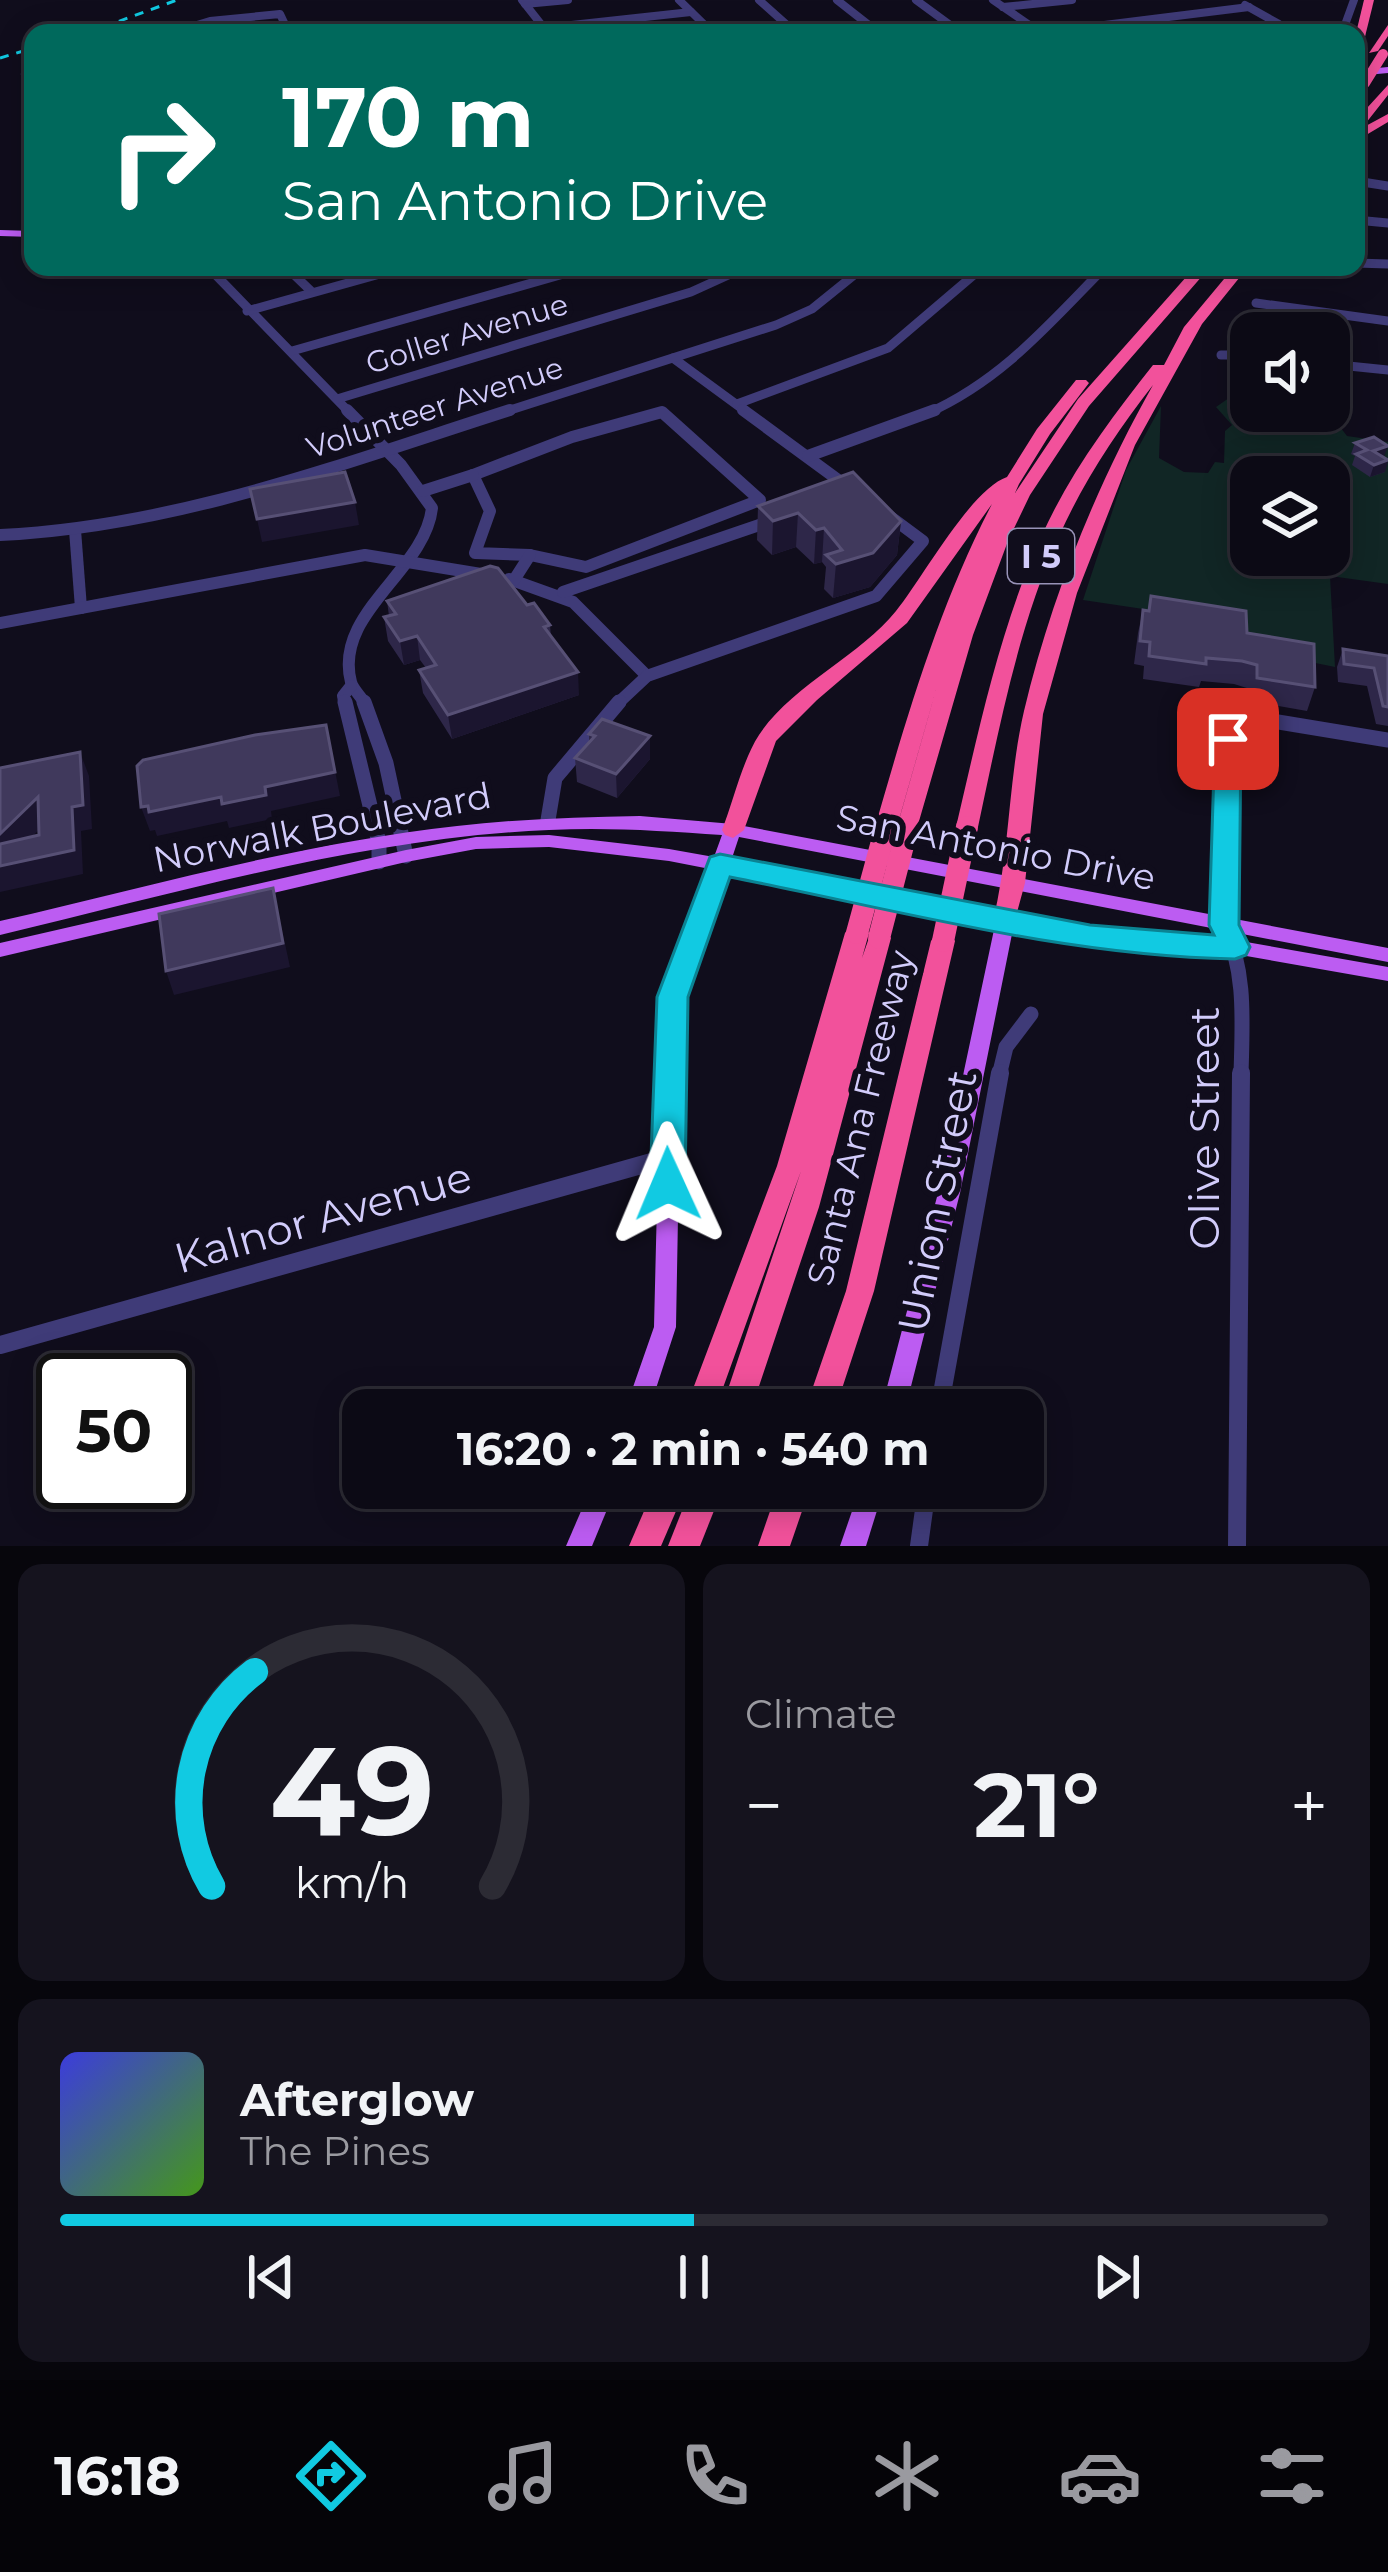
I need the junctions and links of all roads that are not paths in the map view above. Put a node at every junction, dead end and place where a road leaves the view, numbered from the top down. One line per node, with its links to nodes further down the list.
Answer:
1 (568, 0): 9 (street)
2 (679, 0): 12 (street)
3 (759, 0): 17 (street)
4 (837, 0): 18 (street)
5 (916, 0): 19 (street)
6 (992, 0): 10 (street)
7 (1072, 0): 10 (street)
8 (1236, 0): 11 (street)
9 (524, 2)
10 (1004, 7): 20 (street)
11 (1249, 7): 21 (street); 22 (street)
12 (691, 12): 15 (street); 16 (street)
13 (205, 24): 14 (street)
14 (285, 24)
15 (581, 24)
16 (704, 24)
17 (786, 24)
18 (868, 24)
19 (949, 24)
20 (1028, 24)
21 (1113, 24)
22 (1279, 24)
23 (1388, 28): 24 (highway)
24 (1382, 50)
25 (1388, 88): 26 (highway)
26 (1365, 120)
27 (216, 276): 40 (street)
28 (295, 276): 38 (street)
29 (372, 276): 38 (street)
30 (556, 276): 43 (street)
31 (727, 276): 49 (street, Goller Avenue)
32 (853, 276): 46 (street, Volunteer Avenue)
33 (972, 276): 50 (street)
34 (1096, 276): 52 (street)
35 (1178, 276): 53 (highway, I 5)
36 (1195, 276): 73 (highway)
37 (1234, 276): 41 (highway, Santa Ana Freeway / I 5)
38 (312, 292): 40 (street)
39 (1256, 303): 42 (street)
40 (247, 311): 43 (street)
41 (1196, 321): 78 (highway); 93 (highway, Santa Ana Freeway / I 5, bridge)
42 (1388, 321)
43 (292, 351): 49 (street)
44 (1221, 356): 45 (street)
45 (1230, 356)
46 (673, 358): 50 (street); 51 (street, Volunteer Avenue)
47 (1350, 366): 48 (street)
48 (1388, 370)
49 (337, 399): 51 (street)
50 (737, 404): 52 (street)
51 (385, 450): 56 (street); 61 (street, Volunteer Avenue)
52 (808, 456): 55 (street)
53 (1016, 474): 73 (highway, I 5); 74 (highway)
54 (473, 476): 56 (street); 63 (street); 63 (street)
55 (841, 482)
56 (423, 491): 64 (street)
57 (854, 493): 58 (street)
58 (833, 500)
59 (874, 506): 69 (street)
60 (792, 514): 66 (street)
61 (75, 530): 62 (street, Volunteer Avenue); 67 (street)
62 (0, 535)
63 (530, 555): 65 (street)
64 (407, 561): 65 (street); 67 (street); 70 (street)
65 (514, 580): 66 (street)
66 (563, 592): 69 (street)
67 (81, 608): 68 (street)
68 (0, 622)
69 (647, 676): 72 (street)
70 (351, 686): 75 (street); 76 (street)
71 (1388, 740): 80 (street, Olive Street)
72 (548, 820): 74 (main road, Norwalk Boulevard); 75 (main road, Norwalk Boulevard)
73 (896, 829): 82 (highway, bridge)
74 (733, 830): 77 (main road); 78 (main road, San Antonio Drive)
75 (404, 847): 76 (main road, Norwalk Boulevard); 77 (main road, Norwalk Boulevard)
76 (379, 852): 81 (main road, Norwalk Boulevard); 84 (main road, Norwalk Boulevard)
77 (720, 865): 79 (main road, San Antonio Drive); 88 (main road)
78 (1014, 883): 79 (highway); 80 (main road, San Antonio Drive)
79 (1005, 921): 83 (main road, San Antonio Drive); 94 (main road)
80 (1224, 925): 83 (street, Olive Street); 85 (main road, San Antonio Drive)
81 (0, 928)
82 (868, 936): 91 (highway, Santa Ana Freeway); 92 (highway)
83 (1235, 947): 86 (main road, San Antonio Drive); 108 (street, Olive Street)
84 (0, 950)
85 (1388, 955)
86 (1388, 974)
87 (1031, 1014): 95 (street, Union Street)
88 (666, 1158): 89 (street, Kalnor Avenue); 90 (main road)
89 (0, 1345)
90 (644, 1389)
91 (708, 1389)
92 (743, 1389)
93 (827, 1389)
94 (898, 1389)
95 (943, 1389)
96 (595, 1509): 102 (main road)
97 (661, 1509): 103 (highway)
98 (699, 1509): 104 (highway)
99 (787, 1509): 105 (highway)
100 (865, 1509): 106 (main road)
101 (924, 1509): 107 (street)
102 (579, 1546)
103 (645, 1546)
104 (684, 1546)
105 (774, 1546)
106 (853, 1546)
107 (919, 1546)
108 (1237, 1546)

